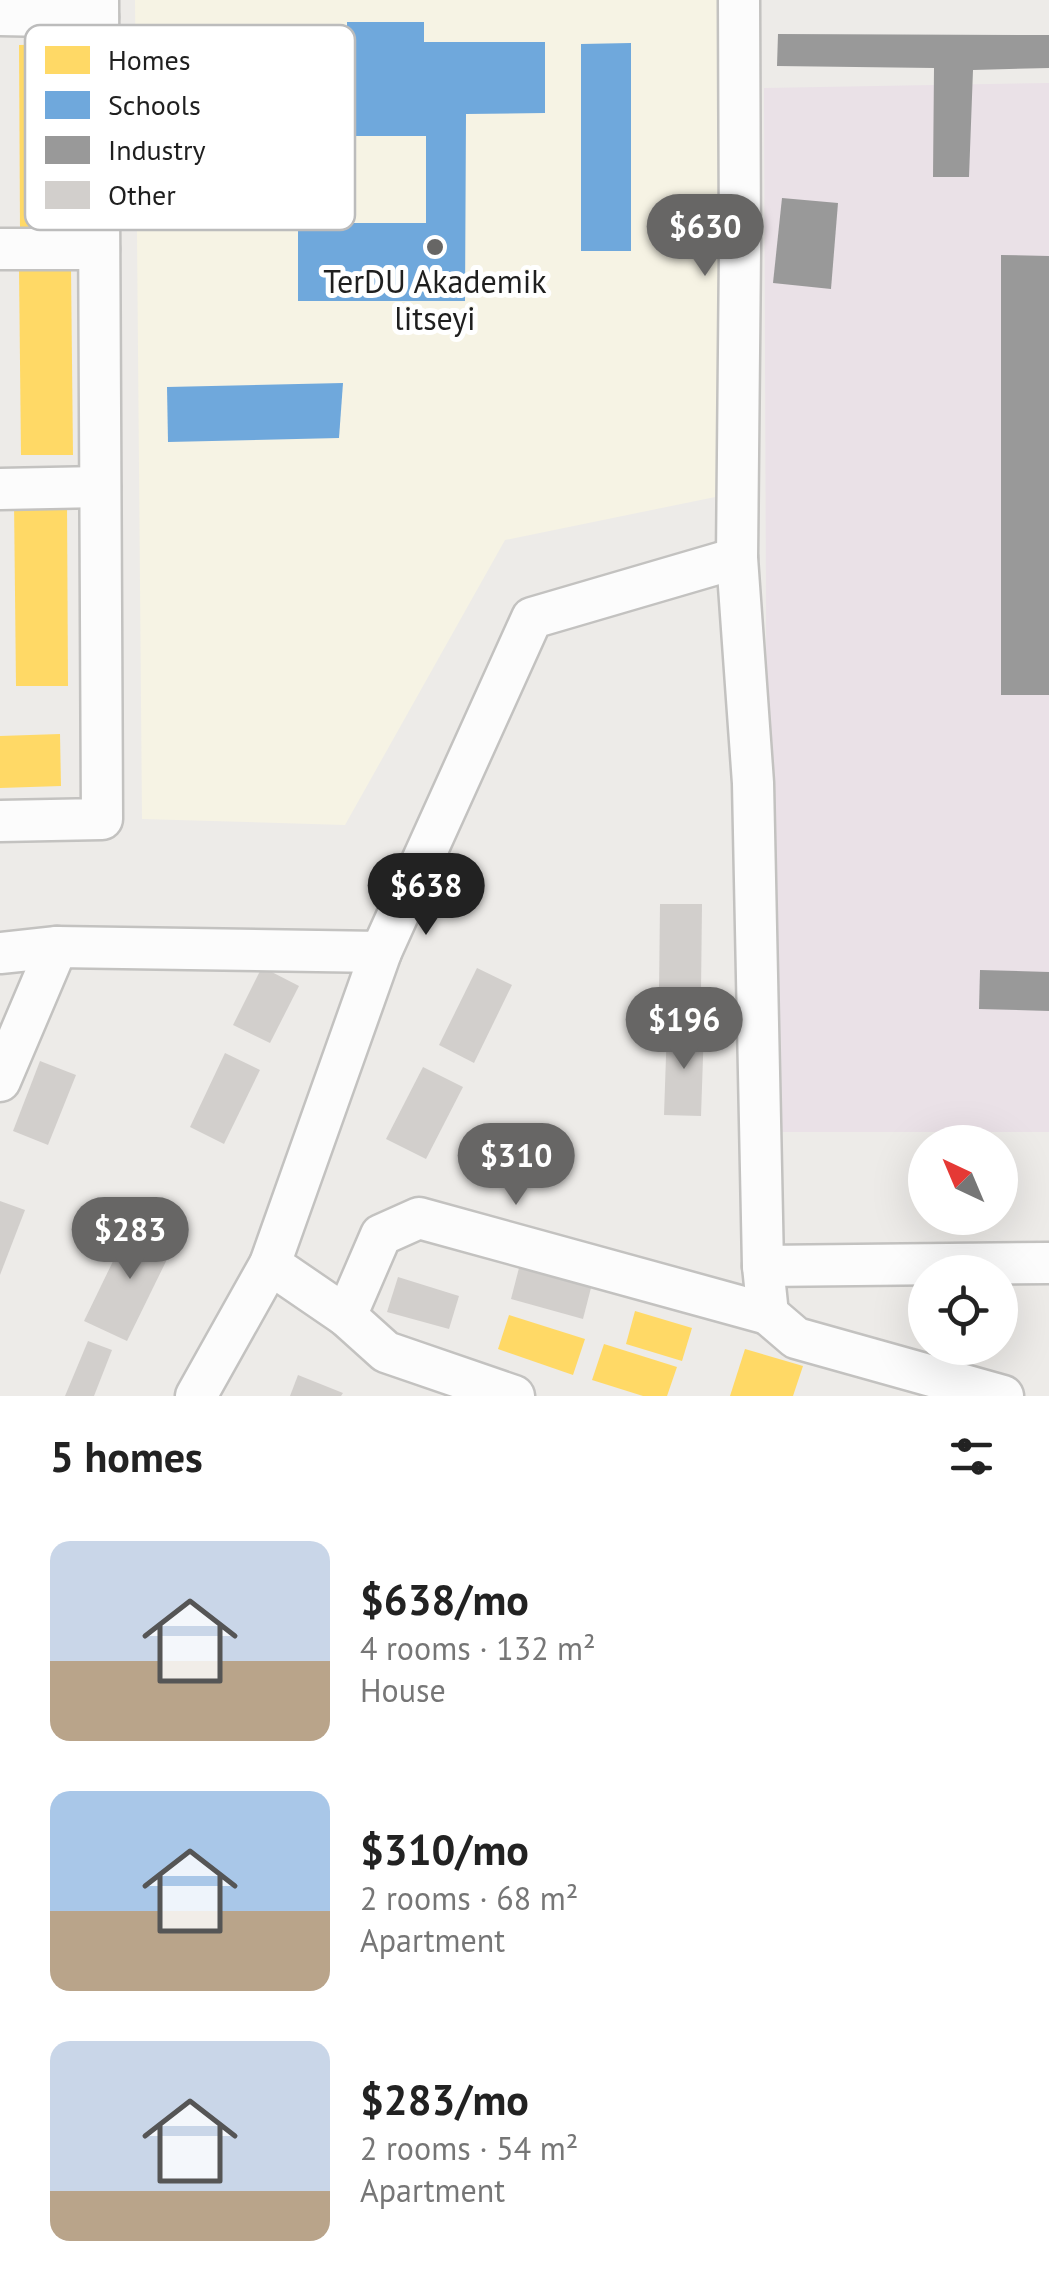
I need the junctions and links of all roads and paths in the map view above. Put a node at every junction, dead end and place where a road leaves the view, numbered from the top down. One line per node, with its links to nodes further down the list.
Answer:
1 (739, 0): 9 (street)
2 (98, 8): 3 (street)
3 (0, 15)
4 (99, 230): 5 (street)
5 (99, 249): 6 (street); 7 (street)
6 (0, 250)
7 (100, 487): 8 (street); 10 (street)
8 (0, 489)
9 (737, 558): 12 (street); 17 (street)
10 (0, 821)
11 (57, 948): 12 (street); 13 (street); 14 (street)
12 (381, 952): 16 (street)
13 (0, 953)
14 (0, 1080)
15 (1049, 1263): 17 (street)
16 (270, 1264): 19 (street); 20 (street)
17 (763, 1266): 18 (street)
18 (768, 1314): 19 (street); 22 (street)
19 (346, 1316): 21 (street)
20 (196, 1396)
21 (514, 1396)
22 (1003, 1396)

